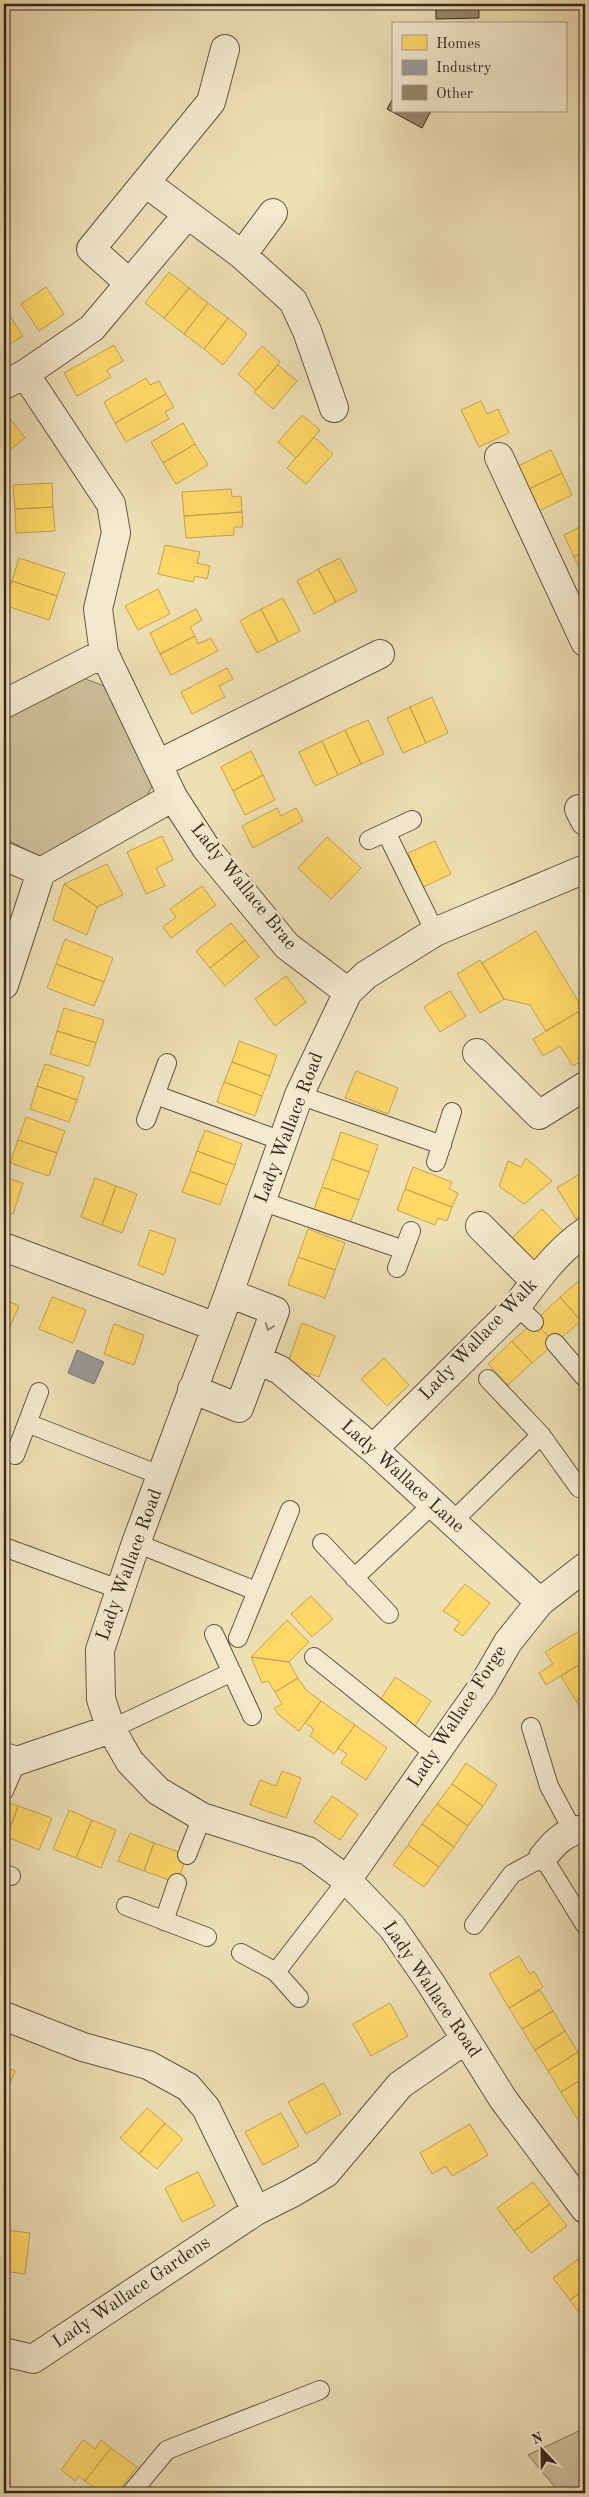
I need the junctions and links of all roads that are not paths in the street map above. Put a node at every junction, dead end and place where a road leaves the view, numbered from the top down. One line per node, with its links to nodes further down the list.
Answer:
1 (225, 49): 2 (street)
2 (146, 183): 4 (street); 6 (street)
3 (273, 213): 5 (street)
4 (187, 215): 5 (street); 6 (street)
5 (242, 254): 8 (street)
6 (129, 283): 7 (street)
7 (14, 379): 11 (street, Lady Wallace Brae)
8 (334, 408)
9 (499, 457): 10 (street)
10 (582, 625)
11 (104, 653): 13 (street); 14 (street, Lady Wallace Brae)
12 (380, 654): 14 (street)
13 (4, 704)
14 (158, 764): 15 (street, Lady Wallace Brae)
15 (173, 797): 21 (street); 24 (street, Lady Wallace Brae)
16 (412, 820): 17 (lane)
17 (386, 832): 18 (lane); 22 (lane)
18 (369, 840)
19 (4, 856): 21 (street)
20 (585, 869): 22 (street, Lady Wallace Road)
21 (41, 872): 23 (street)
22 (434, 932): 24 (street, Lady Wallace Road)
23 (4, 985)
24 (348, 992): 29 (street, Lady Wallace Road)
25 (477, 1053): 27 (street)
26 (167, 1063): 28 (lane)
27 (585, 1086)
28 (156, 1095): 31 (lane); 32 (lane)
29 (299, 1095): 32 (street, Lady Wallace Road); 33 (lane)
30 (452, 1112): 33 (lane)
31 (146, 1120)
32 (282, 1141): 35 (street, Lady Wallace Road)
33 (442, 1145): 34 (lane)
34 (436, 1162)
35 (261, 1201): 40 (lane); 43 (street, Lady Wallace Road)
36 (480, 1226): 42 (street)
37 (412, 1231): 40 (lane)
38 (585, 1232): 42 (street, Lady Wallace Walk)
39 (4, 1247): 44 (street)
40 (404, 1250): 41 (lane)
41 (397, 1268)
42 (535, 1281): 53 (street, Lady Wallace Walk)
43 (229, 1293): 44 (street, Lady Wallace Road); 46 (street, one-way to 46)
44 (216, 1327): 49 (street, Lady Wallace Road)
45 (555, 1344): 47 (lane)
46 (258, 1360): 49 (street); 53 (street, Lady Wallace Lane)
47 (585, 1378)
48 (488, 1379): 52 (lane)
49 (192, 1389): 55 (street, Lady Wallace Road)
50 (39, 1392): 51 (lane)
51 (27, 1423): 54 (lane); 55 (lane)
52 (542, 1435): 56 (lane); 58 (lane)
53 (373, 1449): 58 (street, Lady Wallace Lane)
54 (15, 1455)
55 (162, 1476): 59 (street, Lady Wallace Road)
56 (579, 1488)
57 (290, 1510): 65 (lane)
58 (443, 1513): 63 (lane); 66 (street, Lady Wallace Lane)
59 (136, 1543): 64 (street, Lady Wallace Road); 65 (lane)
60 (322, 1543): 63 (lane)
61 (4, 1547): 64 (lane)
62 (585, 1568): 66 (street, Lady Wallace Forge)
63 (354, 1578): 67 (lane)
64 (121, 1590): 74 (street, Lady Wallace Road)
65 (256, 1591): 69 (lane)
66 (540, 1602): 75 (street, Lady Wallace Forge)
67 (389, 1614)
68 (214, 1634): 71 (lane)
69 (238, 1638)
70 (314, 1657): 75 (lane)
71 (232, 1672): 72 (lane); 74 (lane)
72 (252, 1716)
73 (531, 1727): 79 (lane)
74 (111, 1730): 76 (street); 78 (street, Lady Wallace Road)
75 (435, 1754): 82 (street, Lady Wallace Forge)
76 (10, 1759): 77 (lane)
77 (4, 1791)
78 (202, 1816): 80 (lane); 82 (street, Lady Wallace Road)
79 (579, 1830): 81 (street)
80 (187, 1855)
81 (543, 1857): 86 (lane); 87 (lane)
82 (348, 1880): 90 (lane); 93 (street, Lady Wallace Road)
83 (177, 1883): 85 (lane)
84 (126, 1906): 85 (lane)
85 (164, 1921): 88 (lane)
86 (585, 1924)
87 (474, 1925)
88 (207, 1937)
89 (241, 1953): 90 (lane)
90 (276, 1972): 91 (lane)
91 (299, 1998)
92 (4, 2016): 95 (street)
93 (465, 2040): 94 (street, Lady Wallace Road); 95 (street, Lady Wallace Gardens)
94 (581, 2194)
95 (256, 2211): 96 (street, Lady Wallace Gardens)
96 (4, 2352)
97 (320, 2390): 98 (lane)
98 (130, 2493)

